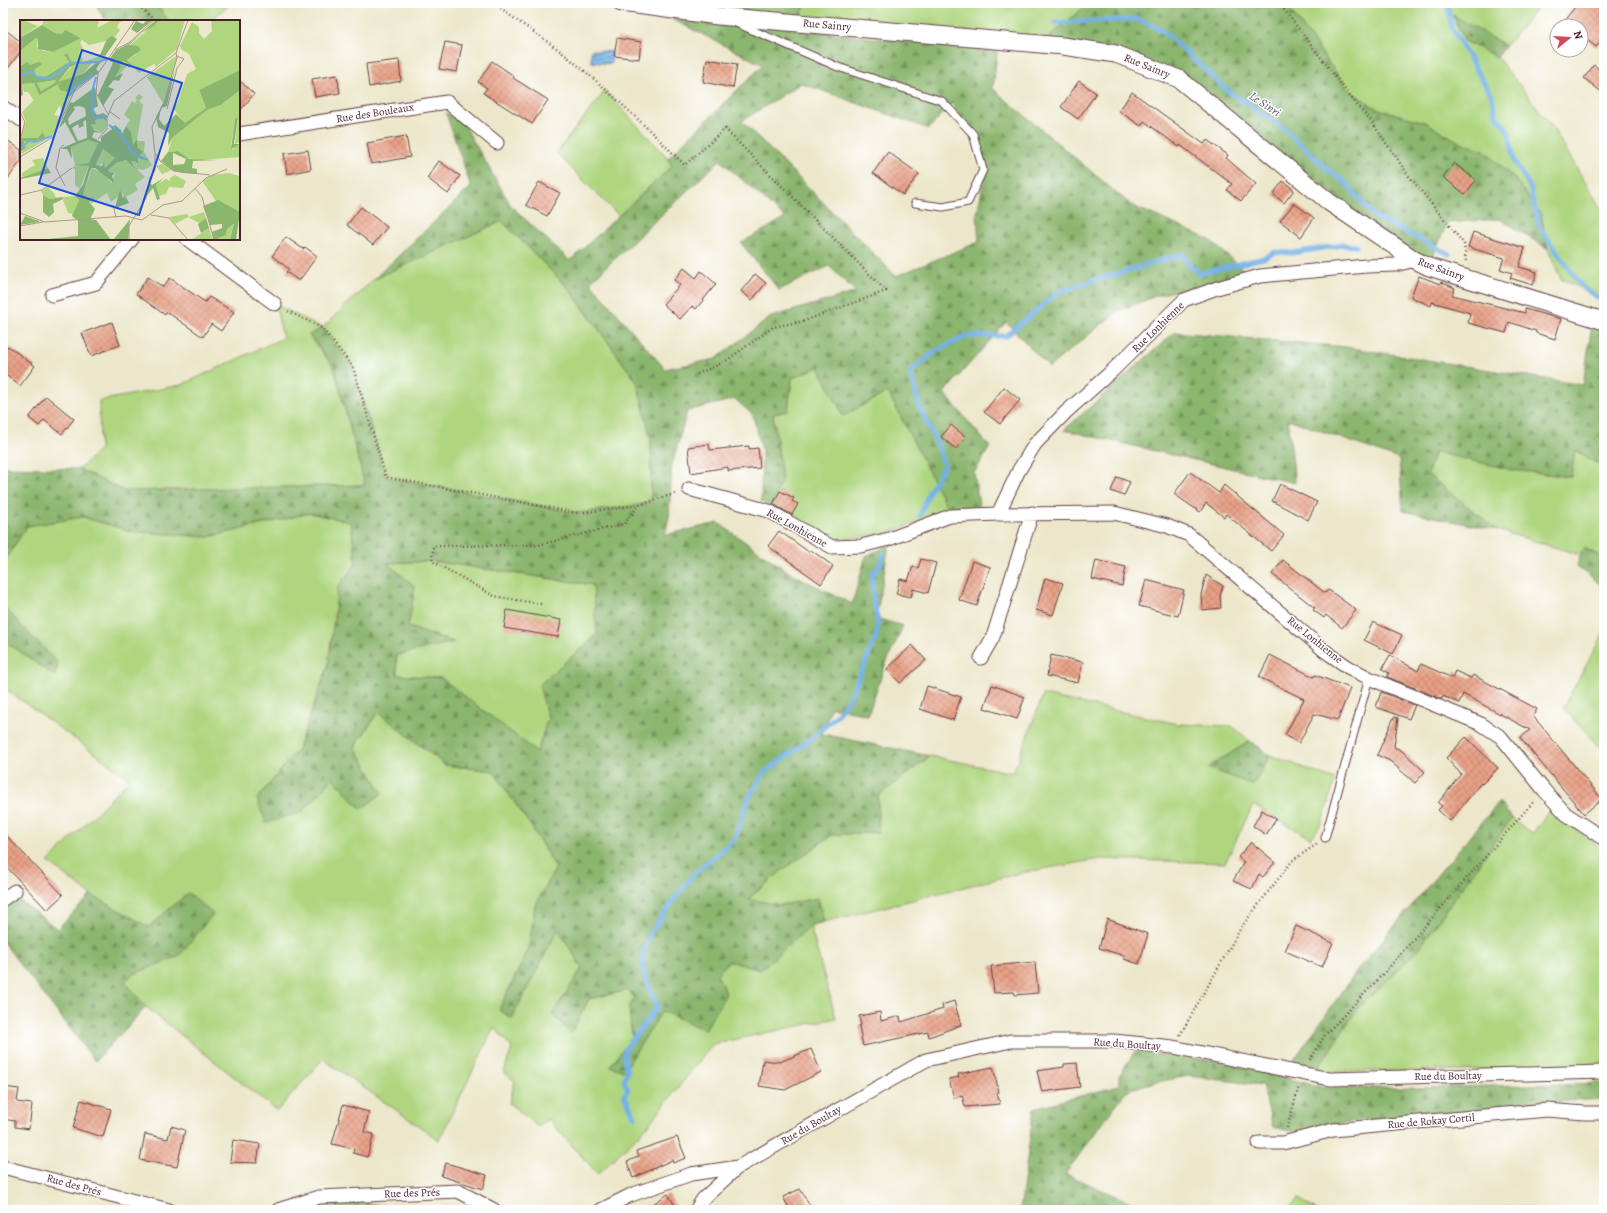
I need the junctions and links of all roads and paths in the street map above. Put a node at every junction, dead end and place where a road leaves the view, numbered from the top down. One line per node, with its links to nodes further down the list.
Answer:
1 (136, 3): 6 (path)
2 (495, 3): 19 (path)
3 (621, 3): 5 (street, Rue Sainry)
4 (1279, 3): 15 (path)
5 (718, 16): 11 (lane); 14 (street, Rue Sainry)
6 (154, 20)
7 (3, 107): 8 (street)
8 (20, 119)
9 (240, 134): 10 (street, Rue des Bouleaux)
10 (497, 143)
11 (915, 203)
12 (131, 240): 16 (street)
13 (188, 240): 17 (street)
14 (1415, 260): 15 (street, Rue Sainry); 23 (street, Rue Lonhienne)
15 (1467, 278): 18 (street, Rue Sainry)
16 (52, 295)
17 (275, 304): 21 (path)
18 (1604, 321)
19 (695, 375)
20 (688, 489): 21 (path); 23 (street, Rue Lonhienne)
21 (639, 505): 24 (path)
22 (1032, 513): 23 (street, Rue Lonhienne); 25 (street); 26 (street, Rue Lonhienne)
23 (998, 514)
24 (541, 604)
25 (981, 658)
26 (1369, 678): 27 (street, Rue Lonhienne); 28 (lane)
27 (1544, 790): 29 (street, Rue Lonhienne); 34 (path)
28 (1325, 838): 32 (path)
29 (1604, 840)
30 (15, 891): 31 (street)
31 (3, 898)
32 (1173, 1047): 34 (street, Rue du Boultay); 39 (street, Rue du Boultay)
33 (1604, 1072): 34 (street, Rue du Boultay)
34 (1302, 1074): 37 (path)
35 (1604, 1113): 37 (street, Rue de Rokay Cortil)
36 (1259, 1142): 37 (street, Rue de Rokay Cortil)
37 (1283, 1143)
38 (3, 1167): 40 (street, Rue des Prés)
39 (738, 1167): 43 (street); 44 (street, Rue du Boultay)
40 (169, 1210)
41 (278, 1210): 42 (street, Rue des Prés)
42 (494, 1210)
43 (601, 1210)
44 (696, 1210)

